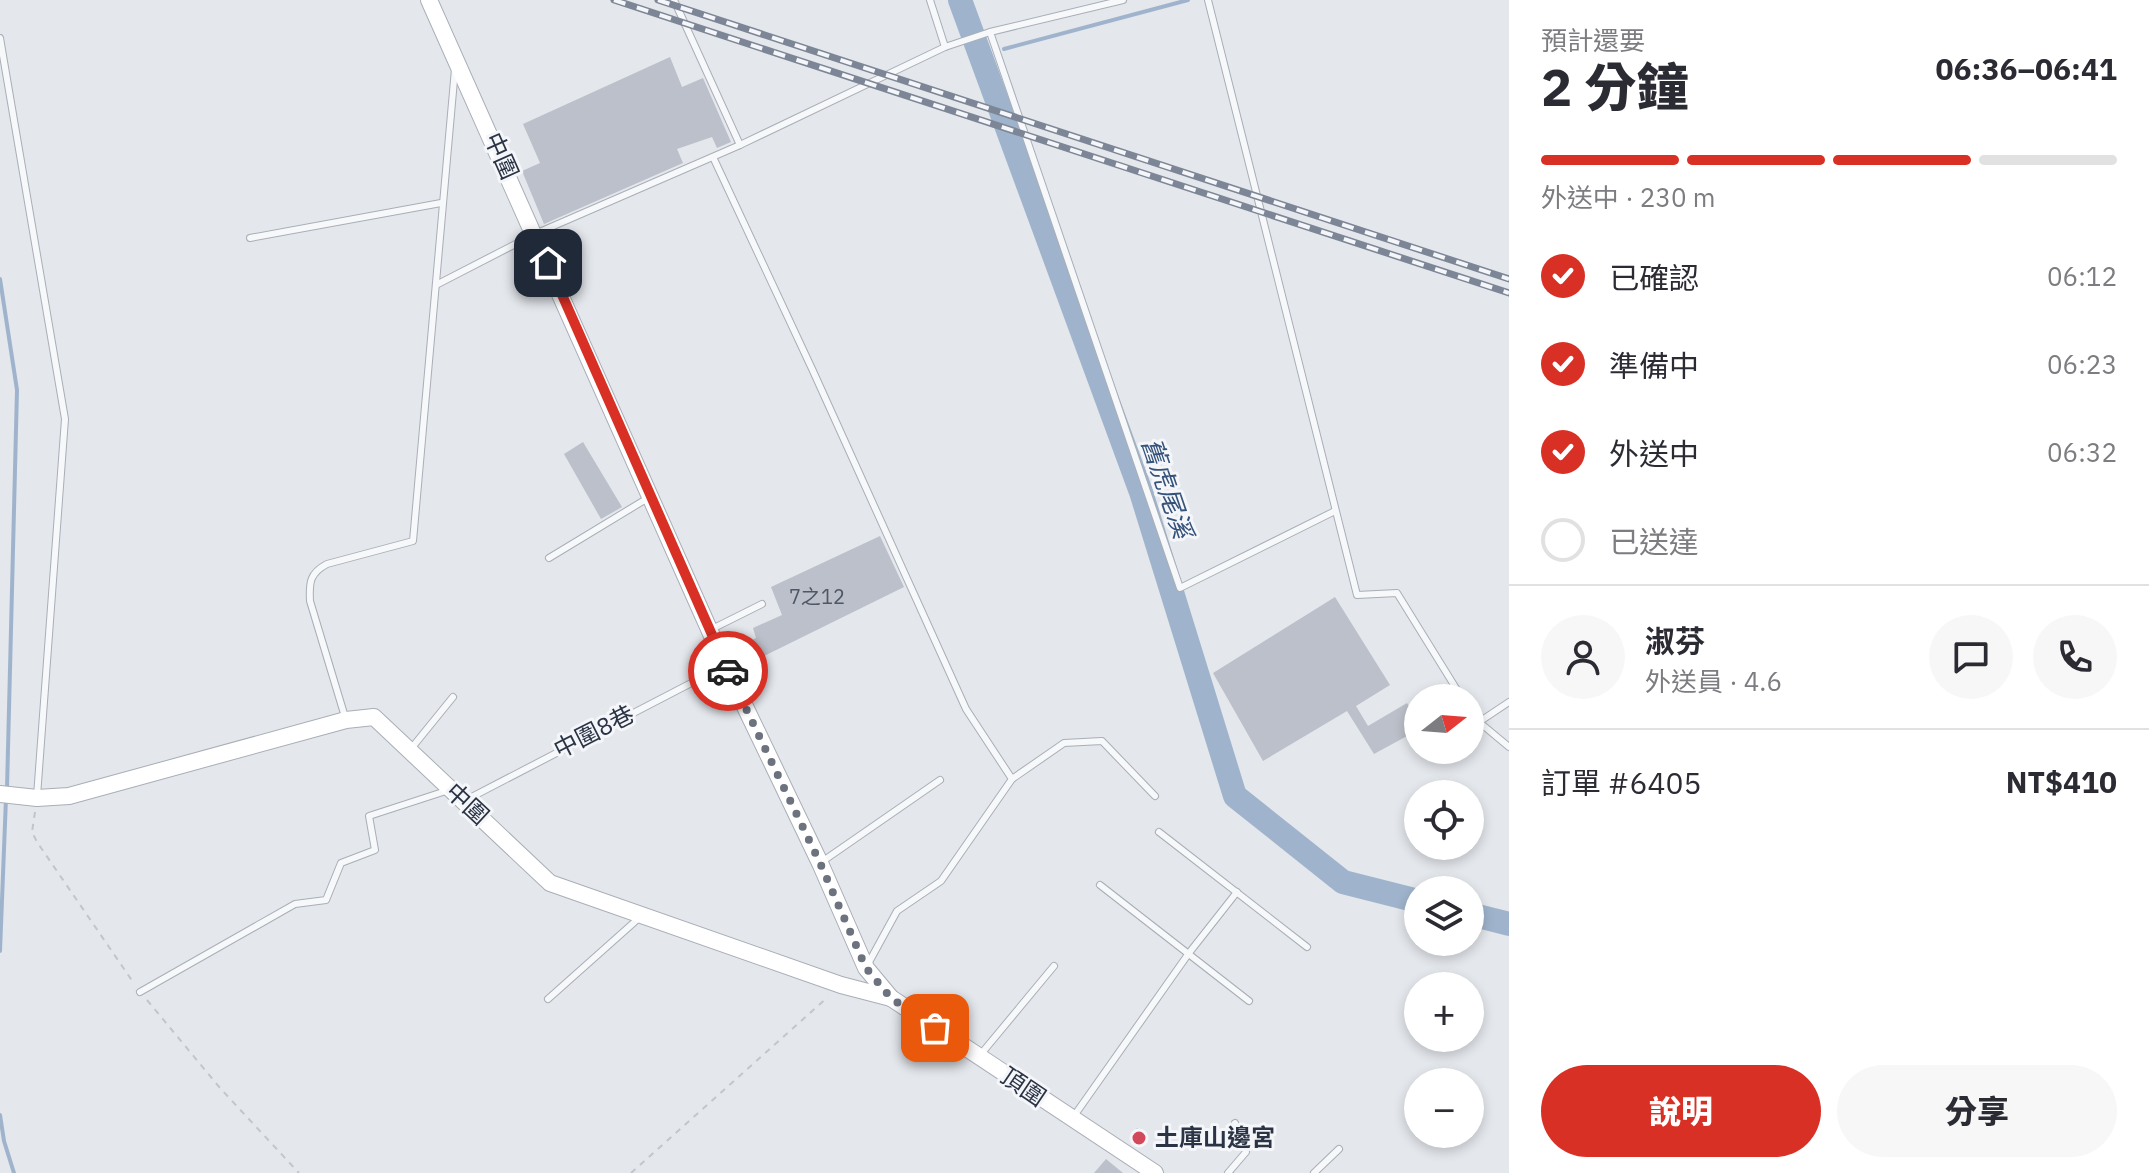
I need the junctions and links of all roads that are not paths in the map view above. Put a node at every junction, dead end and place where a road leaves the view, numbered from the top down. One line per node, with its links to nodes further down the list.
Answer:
1 (429, 0): 9 (street, 中圍)
2 (674, 0): 10 (lane)
3 (930, 0): 8 (lane)
4 (1123, 0): 6 (lane)
5 (1208, 0): 17 (lane)
6 (987, 33): 8 (lane); 17 (lane)
7 (0, 38): 35 (lane)
8 (945, 47): 10 (lane)
9 (457, 58): 12 (lane); 13 (street, 中圍)
10 (740, 145): 11 (lane)
11 (713, 157): 13 (lane); 30 (lane)
12 (441, 203): 14 (lane); 15 (lane)
13 (535, 234): 15 (lane); 16 (street, 中圍)
14 (250, 238)
15 (436, 285): 26 (lane)
16 (651, 497): 18 (lane); 20 (street, 中圍)
17 (1335, 511): 22 (lane)
18 (549, 558)
19 (762, 604): 20 (lane)
20 (710, 630): 21 (street, 中圍)
21 (725, 665): 33 (lane, 中圍8巷); 37 (street, 頂圍)
22 (1453, 684)
23 (453, 697): 29 (lane)
24 (1509, 702): 25 (lane)
25 (1484, 719)
26 (346, 720): 29 (street, 中圍); 35 (street, 中圍)
27 (1484, 726): 28 (lane)
28 (1509, 747)
29 (410, 750): 33 (street, 中圍)
30 (1012, 779): 34 (lane); 44 (lane)
31 (940, 780): 37 (lane)
32 (0, 794): 35 (street, 中圍)
33 (458, 795): 40 (street, 中圍); 45 (lane, 中圍8巷)
34 (1155, 796)
35 (37, 798)
36 (1159, 832): 39 (lane)
37 (820, 863): 44 (street, 頂圍)
38 (1100, 885): 42 (lane)
39 (1237, 892): 41 (lane); 42 (lane)
40 (642, 916): 46 (street, 中圍); 47 (lane)
41 (1307, 947)
42 (1189, 953): 48 (lane); 50 (lane)
43 (1054, 966): 49 (lane)
44 (866, 968): 46 (street, 頂圍)
45 (140, 992)
46 (891, 998): 49 (street, 頂圍)
47 (548, 999)
48 (1249, 1001)
49 (979, 1057): 50 (street, 頂圍)
50 (1071, 1119): 53 (street, 頂圍)
51 (1235, 1123): 54 (lane)
52 (1339, 1149): 55 (lane)
53 (1148, 1171)
54 (1228, 1173)
55 (1314, 1173)

